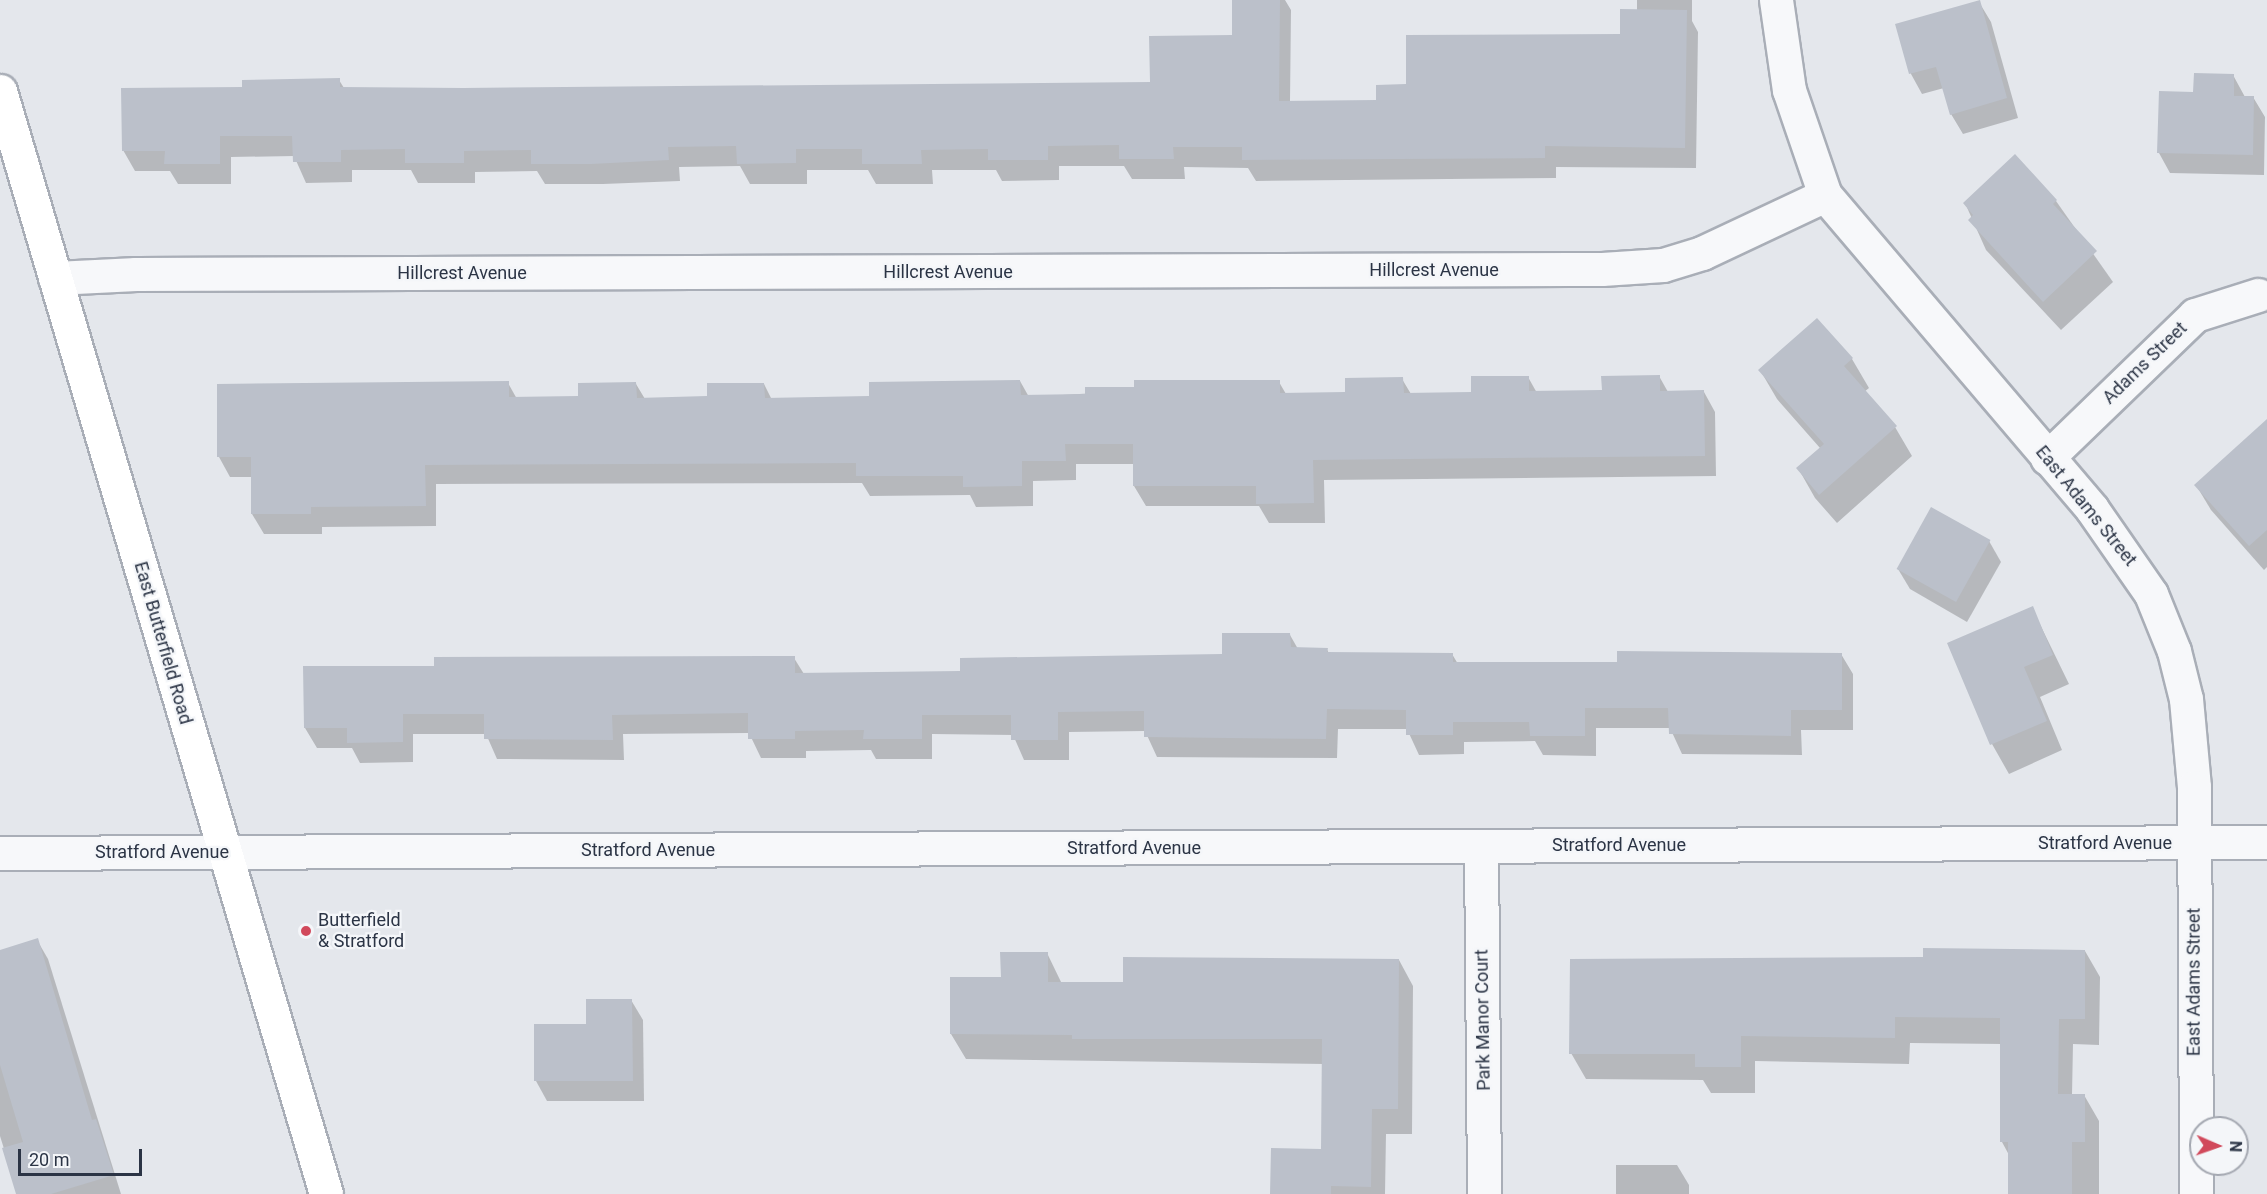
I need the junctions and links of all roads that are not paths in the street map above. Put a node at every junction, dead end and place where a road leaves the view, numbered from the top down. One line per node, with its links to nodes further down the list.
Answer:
1 (1776, 0): 3 (street, East Adams Street)
2 (0, 92): 4 (main road, East Butterfield Road)
3 (1825, 195): 4 (street, Hillcrest Avenue); 6 (street, East Adams Street)
4 (55, 278): 10 (main road, East Butterfield Road)
5 (2258, 295): 6 (street, Adams Street)
6 (2047, 458): 8 (street, East Adams Street)
7 (2267, 842): 8 (street, Stratford Avenue)
8 (2193, 843): 9 (street, Stratford Avenue); 14 (street, East Adams Street)
9 (1480, 846): 10 (street, Stratford Avenue); 13 (street, Park Manor Court)
10 (224, 852): 11 (street, Stratford Avenue); 12 (main road, East Butterfield Road)
11 (0, 853)
12 (326, 1194)
13 (1484, 1194)
14 (2196, 1194)

